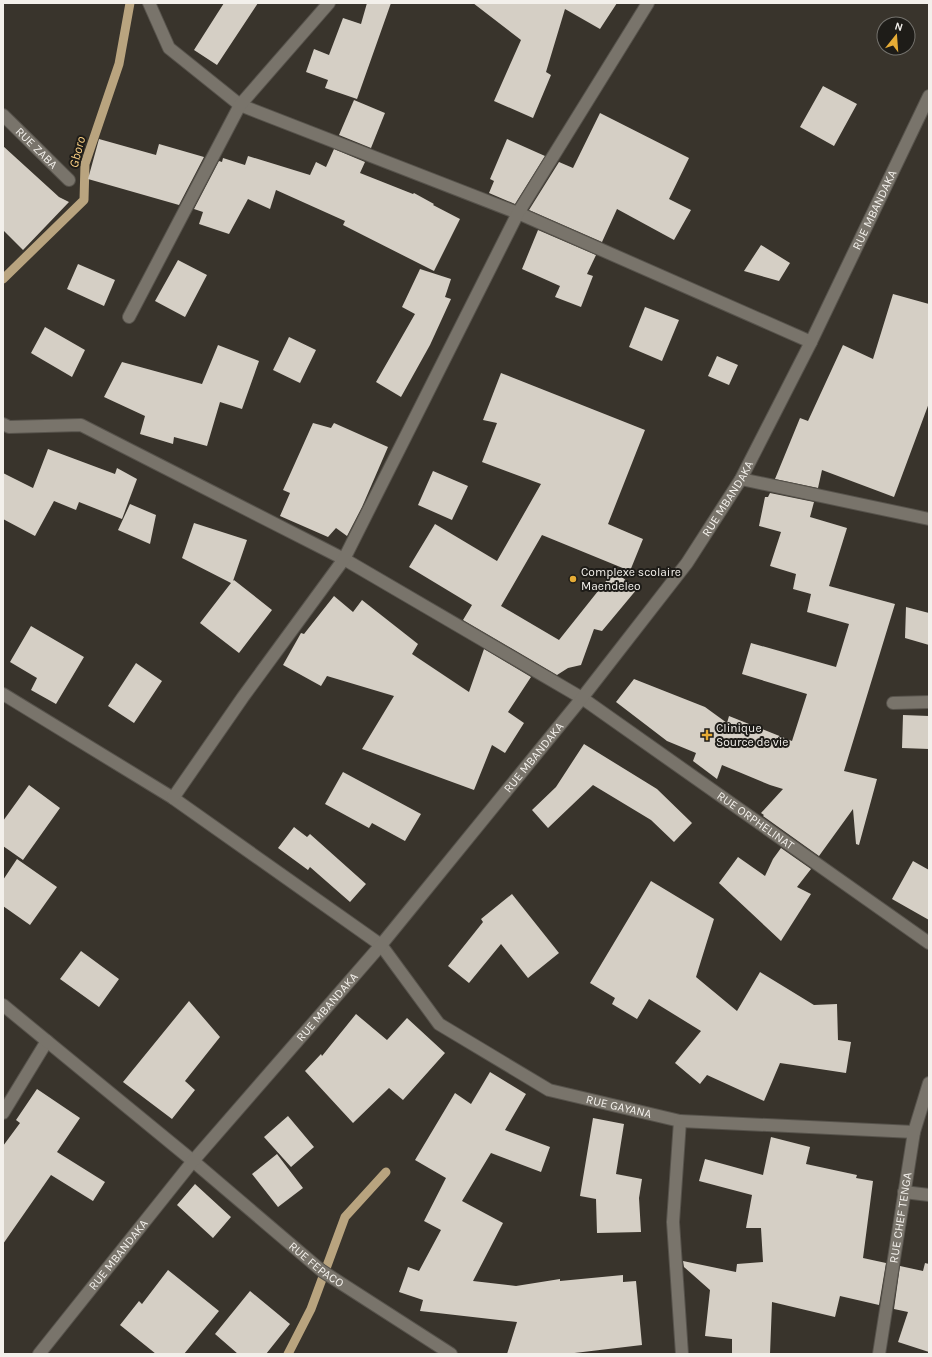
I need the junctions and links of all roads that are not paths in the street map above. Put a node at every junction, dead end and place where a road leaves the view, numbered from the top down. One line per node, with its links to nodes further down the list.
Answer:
1 (149, 3): 5 (street)
2 (329, 3): 5 (street)
3 (648, 3): 8 (street)
4 (929, 96): 10 (street, RUE MBANDAKA)
5 (240, 105): 8 (street); 9 (street)
6 (3, 116): 7 (street, RUE ZABA)
7 (69, 180)
8 (518, 213): 10 (street); 14 (street)
9 (129, 317)
10 (811, 342): 12 (street, RUE MBANDAKA)
11 (3, 424): 14 (street, RUE ORPHELINAT)
12 (741, 479): 13 (street); 16 (street, RUE MBANDAKA)
13 (929, 519)
14 (344, 559): 16 (street, RUE ORPHELINAT); 19 (street)
15 (3, 694): 19 (street, RUE GAYANA)
16 (582, 698): 20 (street, RUE ORPHELINAT); 21 (street, RUE MBANDAKA)
17 (893, 702): 18 (street)
18 (929, 702)
19 (173, 798): 21 (street, RUE GAYANA)
20 (929, 943)
21 (381, 945): 26 (street, RUE GAYANA); 28 (street, RUE MBANDAKA)
22 (3, 1005): 23 (street, RUE FEPACO)
23 (47, 1041): 25 (street); 28 (street, RUE FEPACO)
24 (929, 1083): 27 (street, RUE CHEF TENGA)
25 (3, 1113)
26 (680, 1121): 27 (street, RUE GAYANA); 33 (street)
27 (914, 1132): 29 (street, RUE CHEF TENGA)
28 (193, 1161): 31 (street, RUE MBANDAKA); 32 (street, RUE FEPACO)
29 (904, 1192): 30 (street); 34 (street, RUE CHEF TENGA)
30 (929, 1195)
31 (39, 1354)
32 (451, 1354)
33 (682, 1354)
34 (879, 1354)

